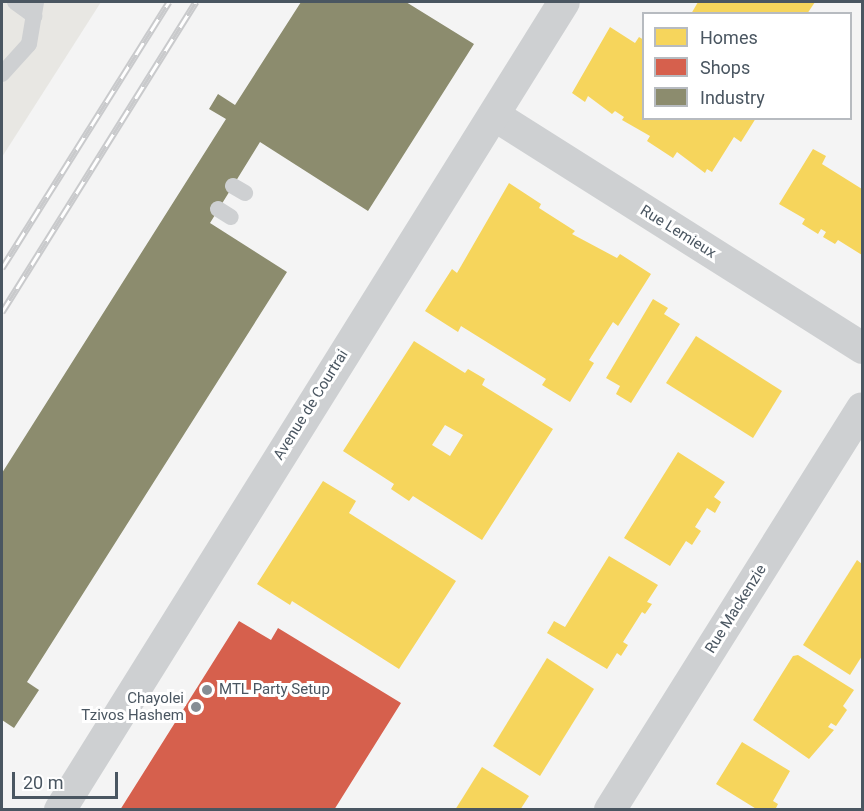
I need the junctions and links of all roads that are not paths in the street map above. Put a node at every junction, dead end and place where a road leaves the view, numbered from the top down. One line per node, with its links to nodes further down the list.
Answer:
1 (15, 2): 3 (lane)
2 (564, 2): 5 (street, Avenue de Courtrai)
3 (35, 9): 4 (lane)
4 (2, 74)
5 (494, 115): 6 (street, Rue Lemieux); 8 (street, Avenue de Courtrai)
6 (862, 348)
7 (862, 409): 9 (street, Rue Mackenzie)
8 (60, 810)
9 (610, 810)

